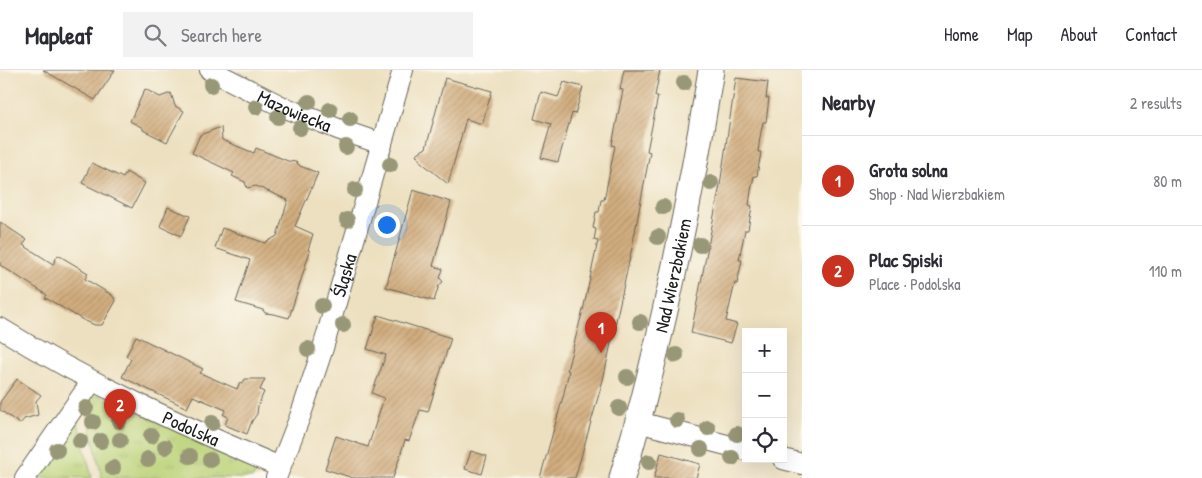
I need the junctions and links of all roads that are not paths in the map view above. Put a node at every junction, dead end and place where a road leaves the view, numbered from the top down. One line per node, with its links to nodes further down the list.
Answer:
1 (210, 70): 4 (street, Mazowiecka)
2 (403, 70): 4 (street, Śląska)
3 (711, 70): 7 (street, Nad Wierzbakiem)
4 (382, 144): 11 (street, Śląska)
5 (0, 328): 6 (street, Podolska)
6 (92, 381): 11 (street, Podolska); 12 (street)
7 (638, 422): 8 (street); 13 (street, Nad Wierzbakiem)
8 (742, 449)
9 (787, 460): 10 (street)
10 (802, 464)
11 (278, 472)
12 (25, 478)
13 (622, 478)

